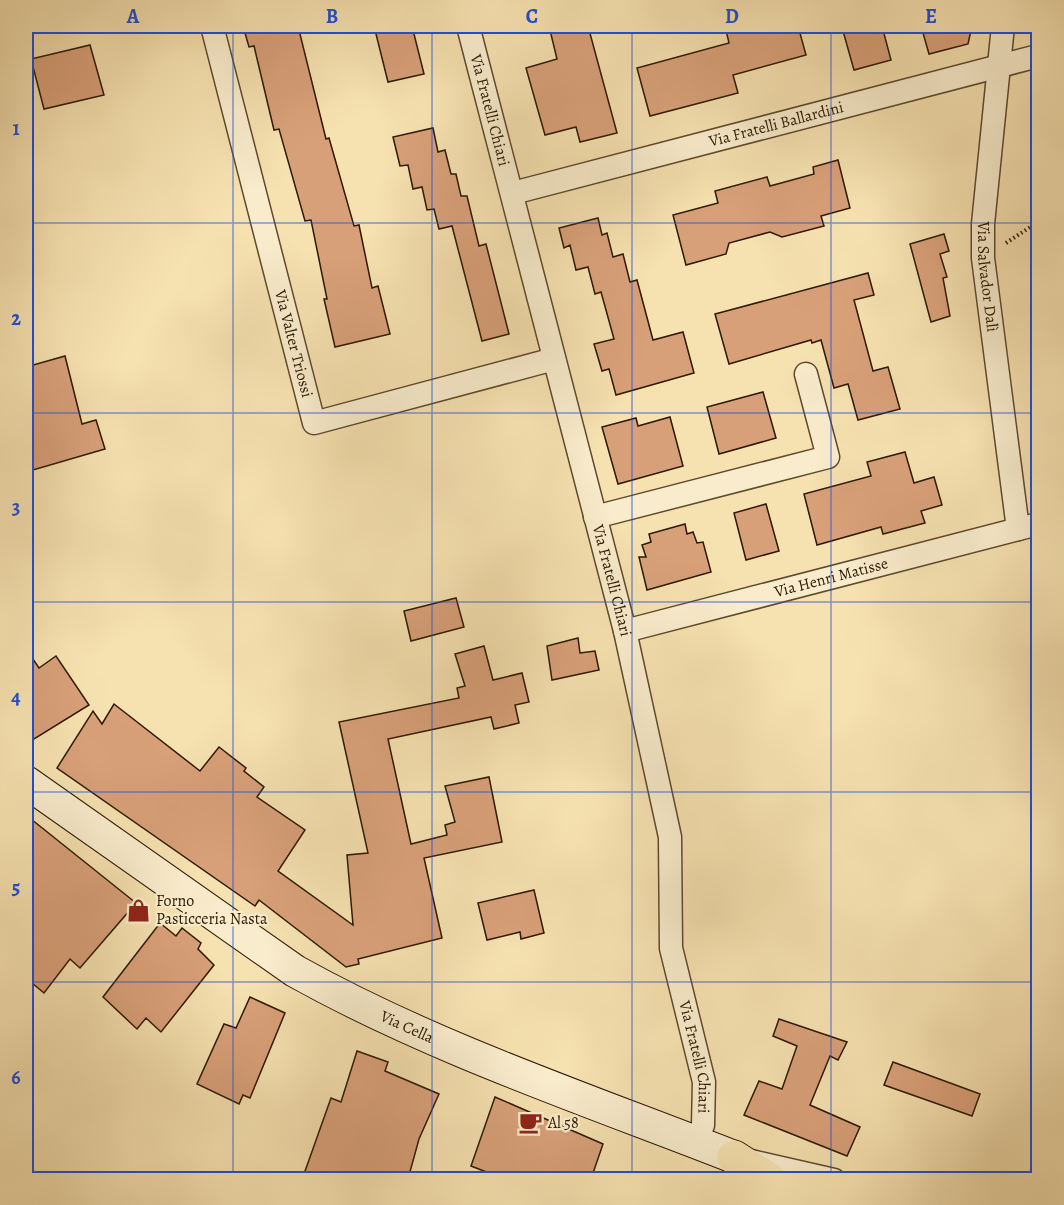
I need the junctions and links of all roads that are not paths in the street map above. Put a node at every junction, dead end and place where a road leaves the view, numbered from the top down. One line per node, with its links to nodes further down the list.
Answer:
1 (212, 26): 7 (street, Via Valter Triossi)
2 (468, 26): 6 (street, Via Fratelli Chiari)
3 (1003, 26): 5 (street, Via Salvador Dalì)
4 (1038, 57): 5 (street, Via Fratelli Ballardini)
5 (999, 67): 6 (street, Via Fratelli Ballardini); 10 (street, Via Salvador Dalì)
6 (513, 193): 7 (street, Via Fratelli Chiari)
7 (554, 359): 9 (street, Via Fratelli Chiari)
8 (806, 374): 9 (street)
9 (595, 517): 11 (street, Via Fratelli Chiari)
10 (1028, 526): 11 (street, Via Henri Matisse)
11 (625, 631): 13 (street, Via Fratelli Chiari)
12 (26, 782): 13 (street, Via Cella)
13 (696, 1142): 14 (street, Via Cella)
14 (734, 1157): 15 (highway); 16 (street, Via Cella)
15 (770, 1179)
16 (834, 1179)

